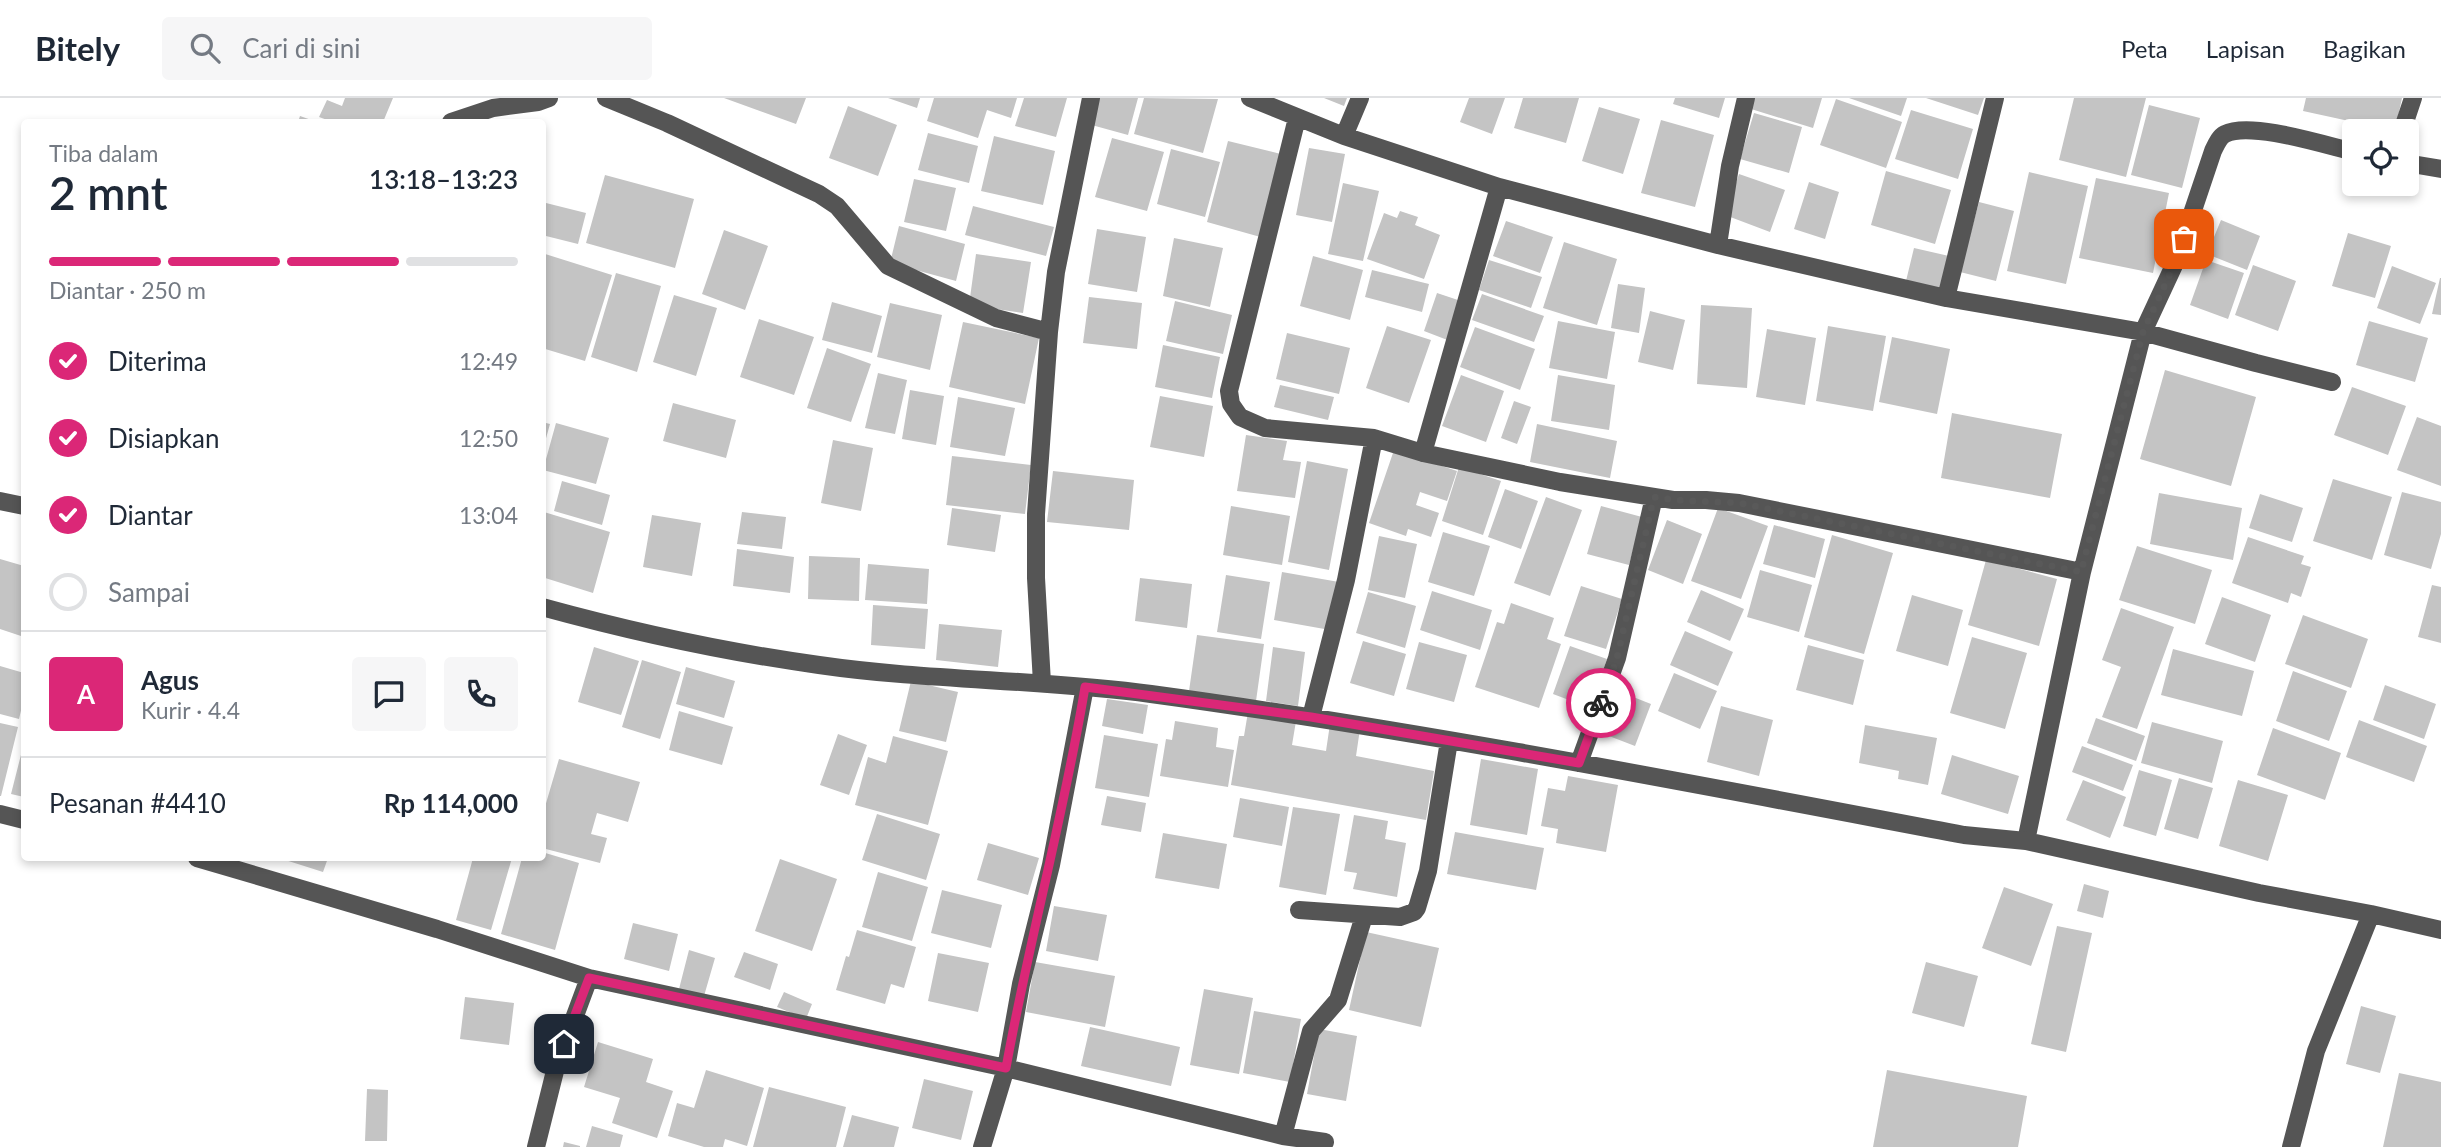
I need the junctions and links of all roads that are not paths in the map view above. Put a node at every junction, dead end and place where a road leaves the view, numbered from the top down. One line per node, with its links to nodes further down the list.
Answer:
1 (549, 98): 10 (street)
2 (606, 98): 19 (street)
3 (1091, 98): 19 (street)
4 (1250, 98): 9 (street)
5 (1360, 98): 12 (street)
6 (1746, 98): 17 (street)
7 (1995, 98): 18 (street)
8 (2413, 98): 11 (street)
9 (1297, 118): 12 (street); 22 (street)
10 (459, 119)
11 (2406, 119)
12 (1344, 136): 16 (street)
13 (2342, 149): 20 (street)
14 (2419, 165): 15 (street)
15 (2441, 169)
16 (1499, 187): 17 (street); 23 (street)
17 (1718, 245): 18 (street)
18 (1946, 298): 20 (street)
19 (1049, 332): 29 (street)
20 (2143, 332): 21 (street); 27 (street)
21 (2332, 382)
22 (1374, 438): 23 (street); 31 (street)
23 (1423, 453): 24 (street)
24 (1654, 497): 27 (street); 33 (street)
25 (0, 501): 26 (street)
26 (21, 505)
27 (2081, 572): 36 (street)
28 (546, 608): 29 (street)
29 (1042, 683): 30 (street)
30 (1085, 687): 31 (street); 43 (street)
31 (1311, 717): 32 (street)
32 (1449, 741): 33 (street); 40 (street)
33 (1579, 763): 36 (street)
34 (0, 814): 35 (street)
35 (21, 819)
36 (2026, 841): 39 (street)
37 (207, 861): 42 (street)
38 (1298, 911): 40 (street)
39 (2371, 914): 41 (street); 48 (street)
40 (1364, 916): 44 (street)
41 (2441, 930)
42 (589, 978): 43 (street); 46 (street)
43 (1006, 1068): 44 (street); 47 (street)
44 (1283, 1136): 45 (street)
45 (1325, 1142)
46 (536, 1147)
47 (982, 1147)
48 (2291, 1147)

